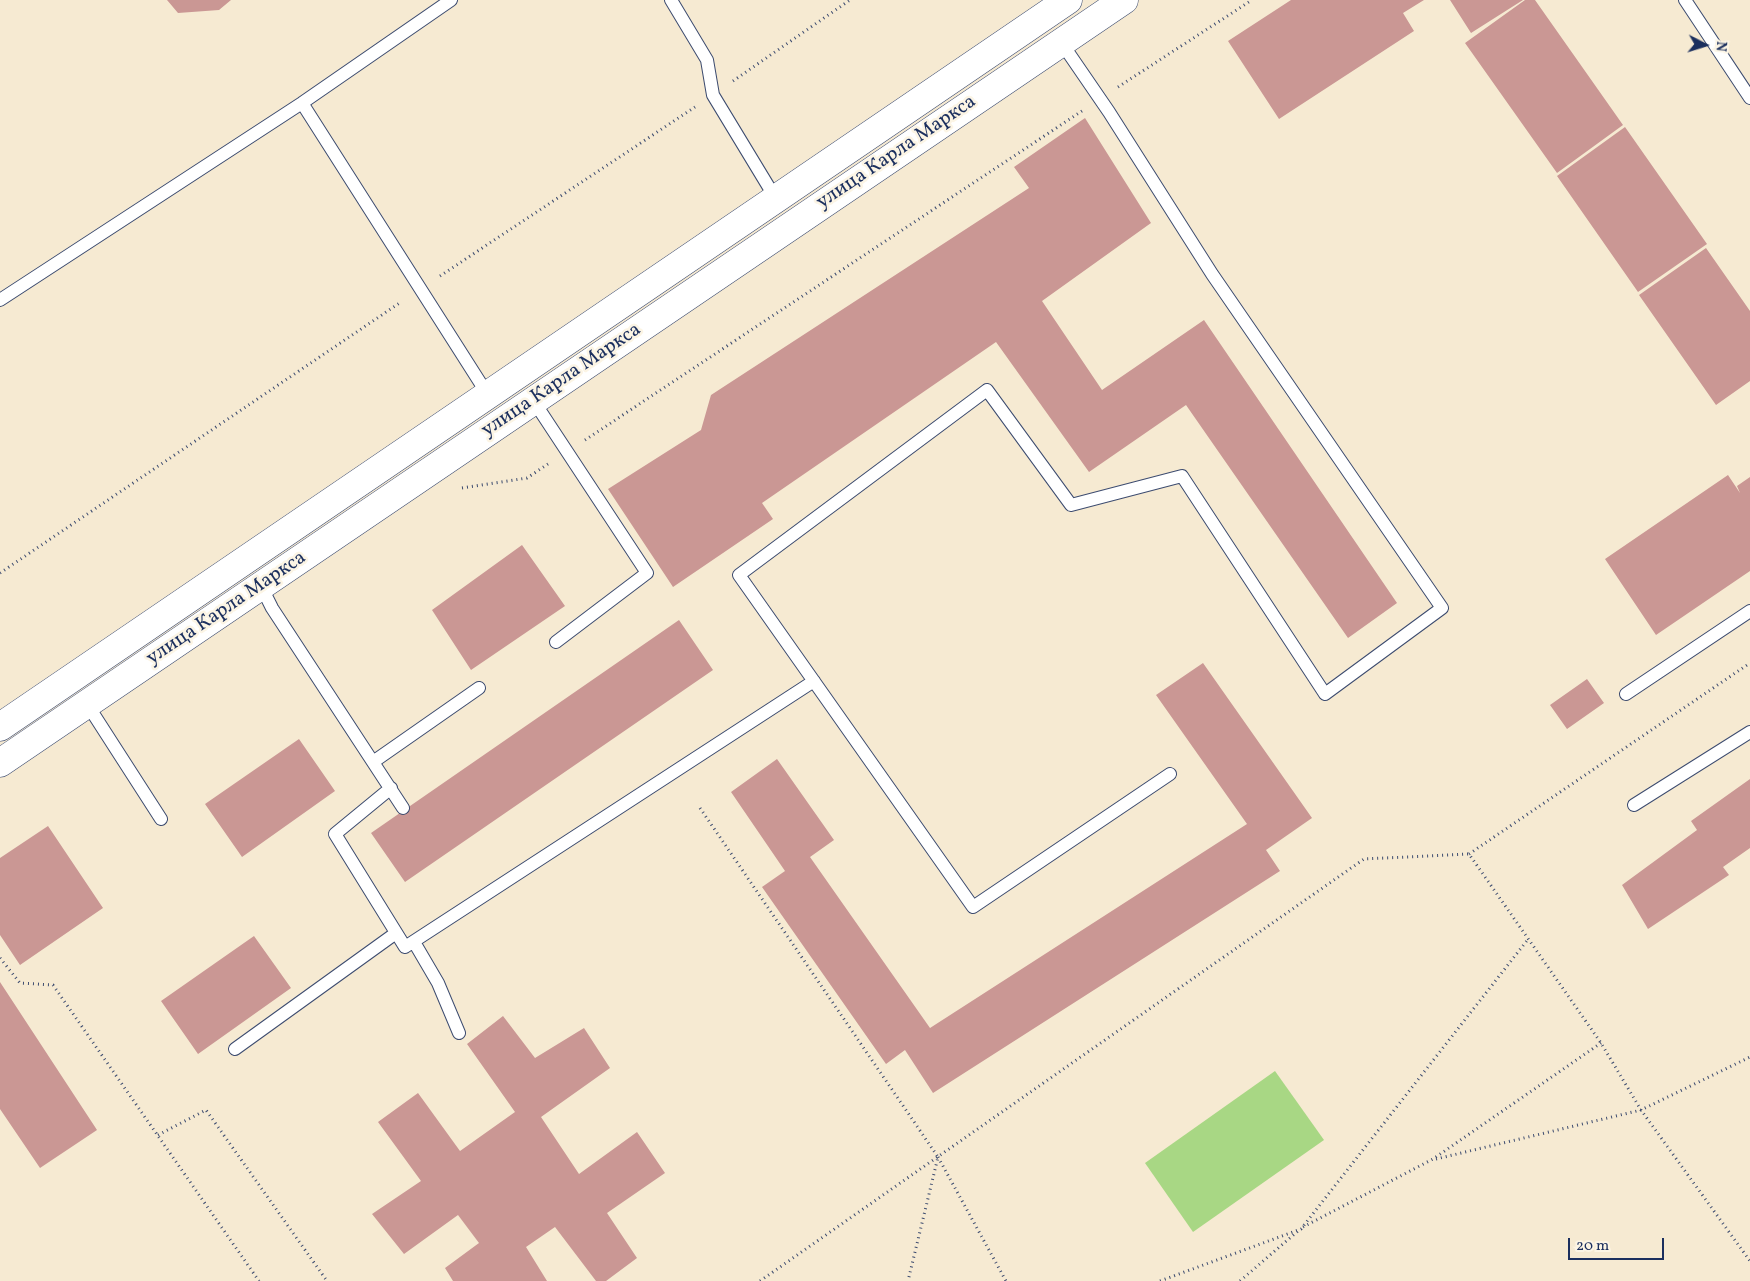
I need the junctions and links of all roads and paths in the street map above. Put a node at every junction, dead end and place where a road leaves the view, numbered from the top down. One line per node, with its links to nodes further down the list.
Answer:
1 (451, 0): 10 (lane)
2 (671, 0): 11 (lane)
3 (1068, 0): 11 (street, улица Карла Маркса)
4 (1124, 0): 7 (street, улица Карла Маркса)
5 (1252, 0): 9 (path)
6 (1685, 0): 8 (lane)
7 (1060, 42): 9 (lane); 14 (street, улица Карла Маркса)
8 (1750, 98)
9 (1100, 99): 15 (path); 21 (lane)
10 (302, 103): 12 (lane); 13 (lane)
11 (776, 199): 13 (street, улица Карла Маркса)
12 (0, 300)
13 (488, 395): 25 (street, улица Карла Маркса)
14 (534, 400): 15 (lane); 17 (street, улица Карла Маркса)
15 (567, 451): 16 (path); 19 (lane)
16 (458, 488)
17 (261, 586): 24 (street, улица Карла Маркса); 27 (lane)
18 (1750, 611): 23 (lane)
19 (556, 642)
20 (1750, 663): 35 (path)
21 (814, 681): 29 (lane); 38 (lane)
22 (479, 688): 27 (lane)
23 (1626, 694)
24 (86, 704): 28 (street, улица Карла Маркса); 34 (lane)
25 (0, 726)
26 (1750, 732): 31 (lane)
27 (373, 762): 30 (lane)
28 (0, 763)
29 (1170, 774)
30 (391, 788): 32 (lane); 36 (lane)
31 (1634, 805)
32 (403, 808)
33 (700, 808): 46 (path)
34 (161, 819)
35 (1468, 854): 37 (path); 46 (path)
36 (396, 933): 38 (lane); 42 (lane)
37 (1529, 938): 41 (path); 48 (path)
38 (414, 942): 40 (lane)
39 (0, 958): 45 (path)
40 (459, 1033)
41 (1601, 1043): 44 (path); 47 (path)
42 (235, 1049)
43 (1750, 1056): 44 (path)
44 (1641, 1110): 47 (path); 49 (path)
45 (158, 1135): 50 (path); 51 (path)
46 (938, 1156): 52 (path); 53 (path); 54 (path)
47 (1433, 1159): 48 (path)
48 (1300, 1229): 55 (path); 56 (path)
49 (1750, 1261)
50 (259, 1281)
51 (327, 1281)
52 (760, 1281)
53 (908, 1281)
54 (1006, 1281)
55 (1160, 1281)
56 (1240, 1281)

